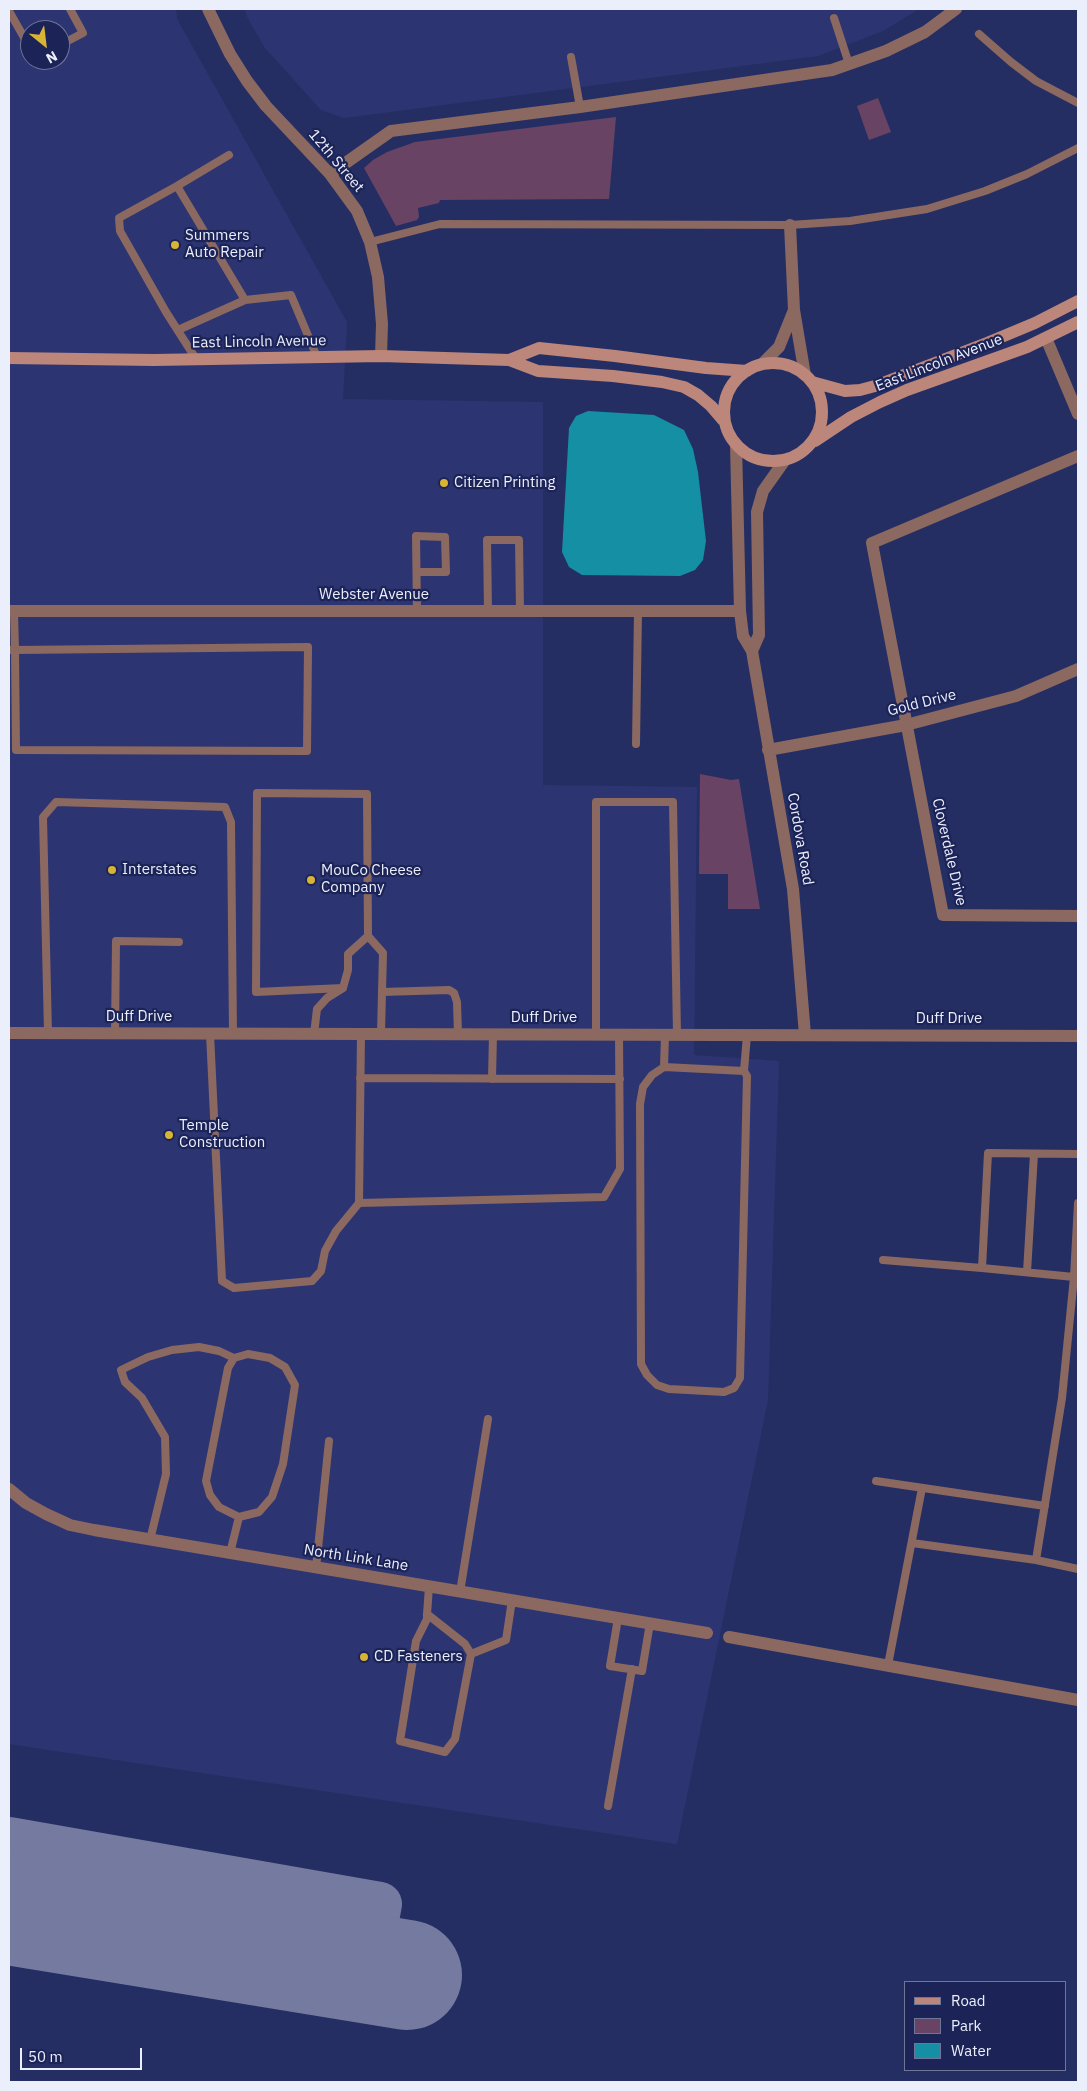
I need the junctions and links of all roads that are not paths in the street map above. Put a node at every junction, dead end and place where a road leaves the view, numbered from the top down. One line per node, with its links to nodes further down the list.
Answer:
1 (70, 9): 8 (lane)
2 (208, 9): 15 (street, 12th Street)
3 (956, 9): 10 (street)
4 (9, 11): 6 (lane)
5 (834, 18): 10 (lane)
6 (20, 30)
7 (980, 34): 11 (lane)
8 (70, 40)
9 (571, 57): 12 (lane)
10 (849, 64): 12 (street)
11 (1078, 103)
12 (580, 107): 15 (street)
13 (1078, 148): 17 (lane)
14 (229, 155): 16 (lane)
15 (330, 174): 18 (street, 12th Street)
16 (176, 186): 19 (lane); 23 (lane)
17 (790, 225): 18 (lane); 21 (street)
18 (370, 242): 25 (street, 12th Street)
19 (245, 300): 23 (lane); 26 (lane)
20 (1078, 301): 32 (street, East Lincoln Avenue)
21 (794, 310): 30 (street); 32 (street)
22 (1078, 322): 24 (street, East Lincoln Avenue)
23 (178, 330): 28 (lane)
24 (1046, 338): 33 (street); 35 (street, East Lincoln Avenue)
25 (381, 356): 26 (street, East Lincoln Avenue); 29 (street, East Lincoln Avenue)
26 (317, 357): 28 (street, East Lincoln Avenue)
27 (9, 358): 28 (street, East Lincoln Avenue)
28 (196, 359)
29 (509, 360): 31 (street, East Lincoln Avenue); 34 (street, East Lincoln Avenue)
30 (762, 364): 31 (street); 32 (street)
31 (747, 371): 34 (street)
32 (809, 378): 35 (street)
33 (1078, 414)
34 (723, 420): 36 (street)
35 (815, 441): 38 (street)
36 (736, 445): 38 (street); 45 (street, Cordova Road)
37 (1078, 456): 49 (street)
38 (785, 460): 47 (street, Cordova Road)
39 (417, 572): 39 (lane); 41 (lane)
40 (11, 611): 41 (street, Webster Avenue); 46 (lane)
41 (417, 611): 42 (street, Webster Avenue)
42 (488, 611): 43 (street, Webster Avenue); 43 (lane)
43 (520, 611): 44 (street, Webster Avenue)
44 (638, 611): 45 (street, Webster Avenue); 50 (lane)
45 (740, 611): 47 (street, Cordova Road)
46 (12, 650): 52 (lane); 52 (lane)
47 (752, 650): 51 (street, Cordova Road)
48 (1078, 669): 49 (street, Gold Drive)
49 (906, 725): 51 (street, Gold Drive); 53 (street, Cloverdale Drive)
50 (636, 744)
51 (768, 750): 72 (street, Cordova Road)
52 (12, 751)
53 (1078, 916)
54 (368, 936): 56 (lane); 56 (lane); 57 (lane)
55 (179, 942): 60 (lane)
56 (343, 988): 63 (lane)
57 (382, 992): 65 (lane); 66 (lane)
58 (9, 1033): 59 (street, Duff Drive)
59 (48, 1033): 60 (street, Duff Drive); 62 (lane)
60 (115, 1033): 61 (street, Duff Drive)
61 (210, 1034): 62 (street, Duff Drive); 81 (lane)
62 (232, 1034): 63 (street, Duff Drive)
63 (314, 1034): 64 (street, Duff Drive)
64 (361, 1034): 65 (street, Duff Drive); 76 (lane)
65 (381, 1034): 66 (street, Duff Drive)
66 (458, 1034): 67 (street, Duff Drive)
67 (493, 1034): 68 (street, Duff Drive); 77 (lane)
68 (596, 1035): 69 (street, Duff Drive); 70 (lane)
69 (619, 1035): 70 (street, Duff Drive); 78 (lane)
70 (671, 1035): 71 (street, Duff Drive); 74 (lane)
71 (747, 1035): 72 (street, Duff Drive); 75 (lane)
72 (804, 1035): 73 (street, Duff Drive)
73 (1078, 1036)
74 (664, 1067): 75 (lane); 75 (lane)
75 (744, 1071)
76 (360, 1078): 77 (lane); 81 (lane)
77 (492, 1079): 78 (lane)
78 (620, 1079): 81 (lane)
79 (1034, 1154): 80 (lane); 84 (lane); 85 (lane)
80 (1078, 1154)
81 (359, 1203)
82 (1078, 1203): 86 (lane)
83 (883, 1260): 84 (lane)
84 (982, 1268): 85 (lane)
85 (1027, 1272): 86 (lane)
86 (1074, 1277): 93 (lane)
87 (234, 1358): 94 (lane); 94 (lane); 95 (lane)
88 (488, 1419): 102 (lane)
89 (329, 1441): 99 (lane)
90 (876, 1481): 91 (lane)
91 (922, 1488): 93 (lane); 96 (lane)
92 (9, 1489): 95 (street, North Link Lane)
93 (1045, 1506): 98 (lane)
94 (239, 1517): 97 (lane)
95 (150, 1540): 97 (street, North Link Lane)
96 (912, 1543): 98 (lane); 110 (lane)
97 (230, 1553): 99 (street, North Link Lane)
98 (1036, 1560): 100 (lane)
99 (316, 1568): 101 (street, North Link Lane)
100 (1078, 1569)
101 (429, 1586): 102 (street, North Link Lane); 104 (lane)
102 (460, 1592): 103 (street, North Link Lane)
103 (512, 1600): 105 (street, North Link Lane); 109 (lane)
104 (427, 1614): 109 (lane); 109 (lane)
105 (618, 1618): 106 (street, North Link Lane); 111 (lane)
106 (650, 1623): 107 (street, North Link Lane); 111 (lane)
107 (707, 1632)
108 (729, 1637): 110 (street)
109 (471, 1654)
110 (888, 1666): 112 (street)
111 (632, 1669): 113 (lane)
112 (1078, 1700)
113 (608, 1806)

